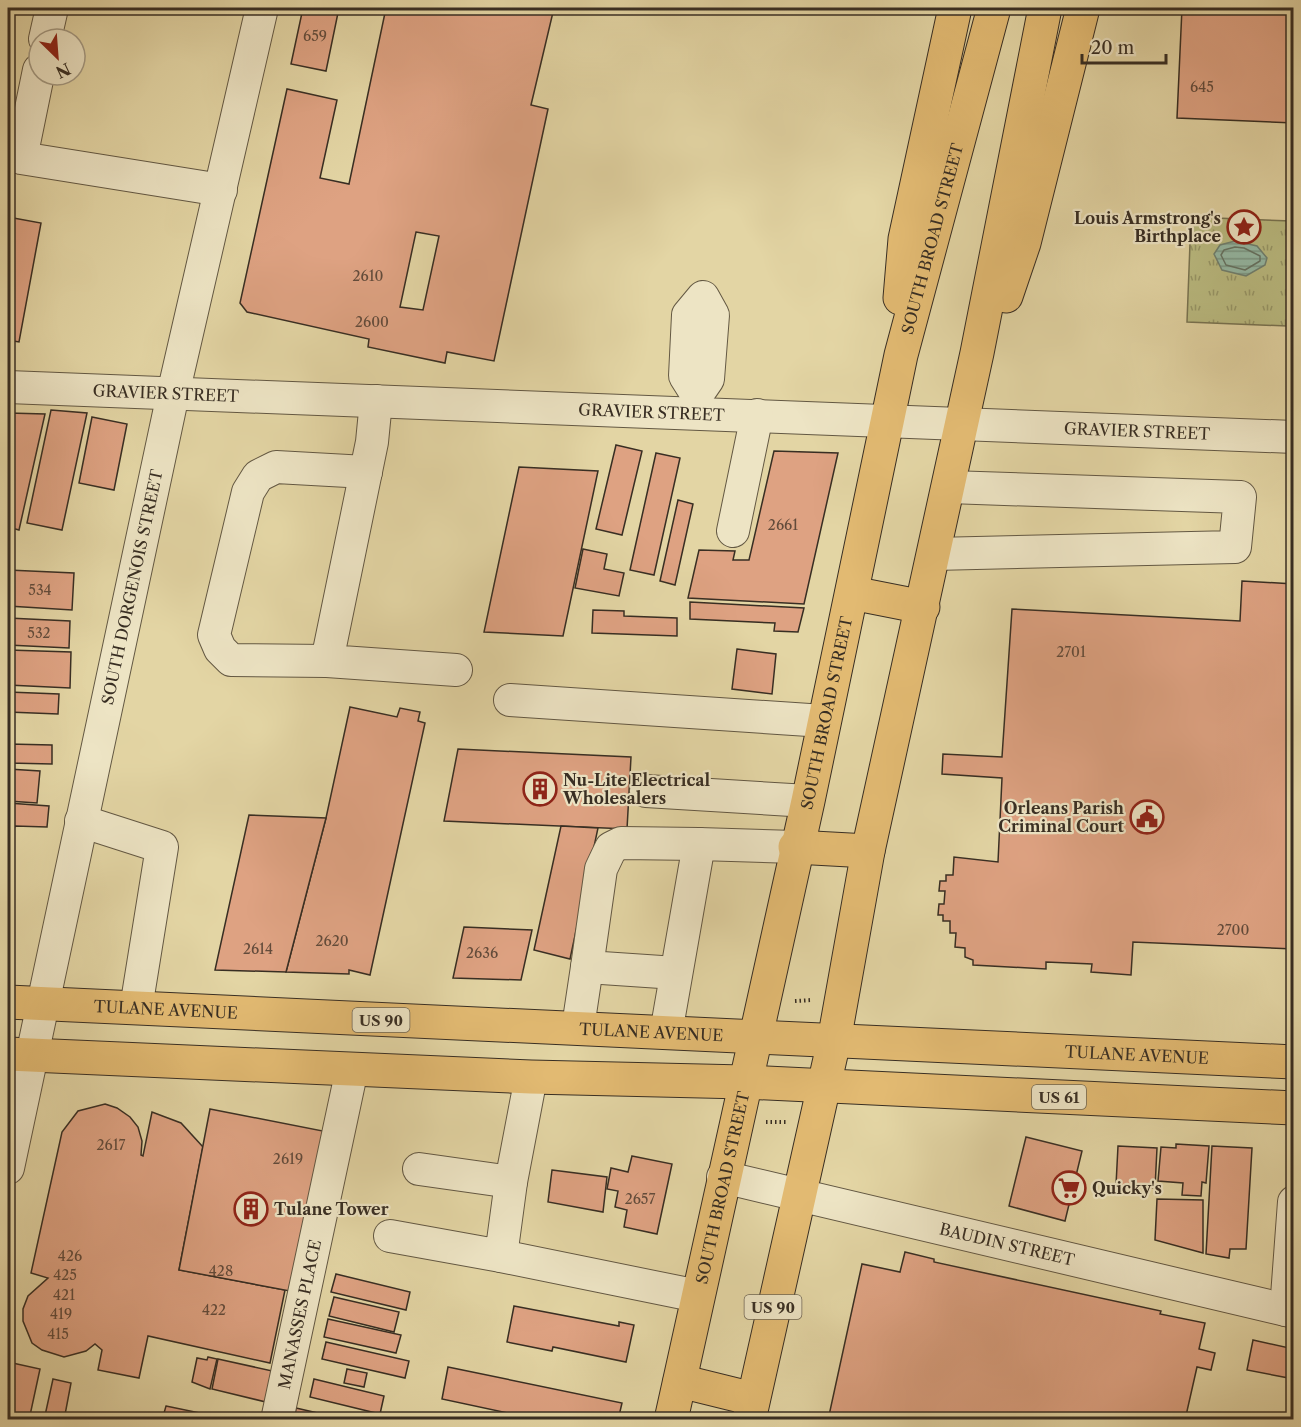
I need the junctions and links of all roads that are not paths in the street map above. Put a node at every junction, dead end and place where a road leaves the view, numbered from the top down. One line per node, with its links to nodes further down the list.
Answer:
1 (52, 8): 7 (street)
2 (262, 8): 9 (street, SOUTH DORGENOIS STREET)
3 (955, 8): 14 (main road)
4 (994, 8): 14 (main road, SOUTH BROAD STREET)
5 (1045, 8): 15 (main road)
6 (1083, 8): 15 (main road)
7 (48, 27)
8 (36, 87): 9 (street)
9 (221, 189): 11 (street, SOUTH DORGENOIS STREET)
10 (8, 387): 11 (street, GRAVIER STREET)
11 (173, 394): 12 (street, GRAVIER STREET); 29 (street, SOUTH DORGENOIS STREET)
12 (376, 401): 13 (street, GRAVIER STREET); 17 (street)
13 (758, 415): 14 (street, GRAVIER STREET); 19 (street)
14 (888, 419): 15 (street, GRAVIER STREET); 21 (main road, SOUTH BROAD STREET)
15 (963, 422): 16 (street, GRAVIER STREET); 18 (main road)
16 (1293, 437)
17 (366, 472): 23 (street); 23 (street)
18 (949, 487): 20 (main road); 20 (street)
19 (734, 531)
20 (934, 554): 22 (main road)
21 (852, 593): 22 (main road); 26 (main road, SOUTH BROAD STREET)
22 (923, 607): 32 (main road)
23 (327, 661): 24 (street)
24 (456, 670)
25 (510, 700): 26 (street)
26 (824, 721): 28 (main road, SOUTH BROAD STREET)
27 (646, 791): 28 (street)
28 (808, 801): 31 (main road, SOUTH BROAD STREET)
29 (81, 821): 36 (street, SOUTH DORGENOIS STREET); 37 (street)
30 (699, 844): 31 (street); 33 (street); 34 (street)
31 (795, 847): 32 (main road); 40 (main road, SOUTH BROAD STREET)
32 (868, 851): 41 (main road)
33 (586, 967): 34 (street); 38 (street)
34 (676, 973): 39 (street)
35 (8, 1002): 36 (main road, TULANE AVENUE / US 90)
36 (43, 1003): 37 (main road, TULANE AVENUE / US 90); 42 (street, SOUTH DORGENOIS STREET)
37 (136, 1008): 38 (main road, TULANE AVENUE / US 90)
38 (578, 1028): 39 (main road, TULANE AVENUE / US 90)
39 (666, 1033): 40 (main road, TULANE AVENUE / US 90)
40 (754, 1038): 41 (main road, TULANE AVENUE); 46 (main road, SOUTH BROAD STREET)
41 (834, 1041): 43 (main road, TULANE AVENUE); 47 (main road, US 90)
42 (20, 1054): 44 (main road); 49 (street, SOUTH DORGENOIS STREET)
43 (1293, 1062)
44 (352, 1069): 45 (main road); 61 (street, MANASSES PLACE)
45 (531, 1077): 46 (main road); 52 (street)
46 (744, 1082): 47 (main road, US 61); 51 (main road, SOUTH BROAD STREET)
47 (824, 1087): 48 (main road, US 61); 53 (main road, US 90)
48 (1293, 1108)
49 (8, 1168)
50 (419, 1169): 52 (street)
51 (723, 1177): 53 (street, BAUDIN STREET); 57 (main road, SOUTH BROAD STREET)
52 (511, 1182): 56 (street)
53 (797, 1195): 58 (street, BAUDIN STREET); 60 (main road, US 90)
54 (1293, 1202): 58 (street)
55 (390, 1236): 56 (street)
56 (501, 1256): 57 (street)
57 (698, 1296): 59 (main road, SOUTH BROAD STREET)
58 (1290, 1311)
59 (680, 1382): 60 (main road); 62 (main road, SOUTH BROAD STREET)
60 (751, 1409)
61 (277, 1419)
62 (671, 1419)

